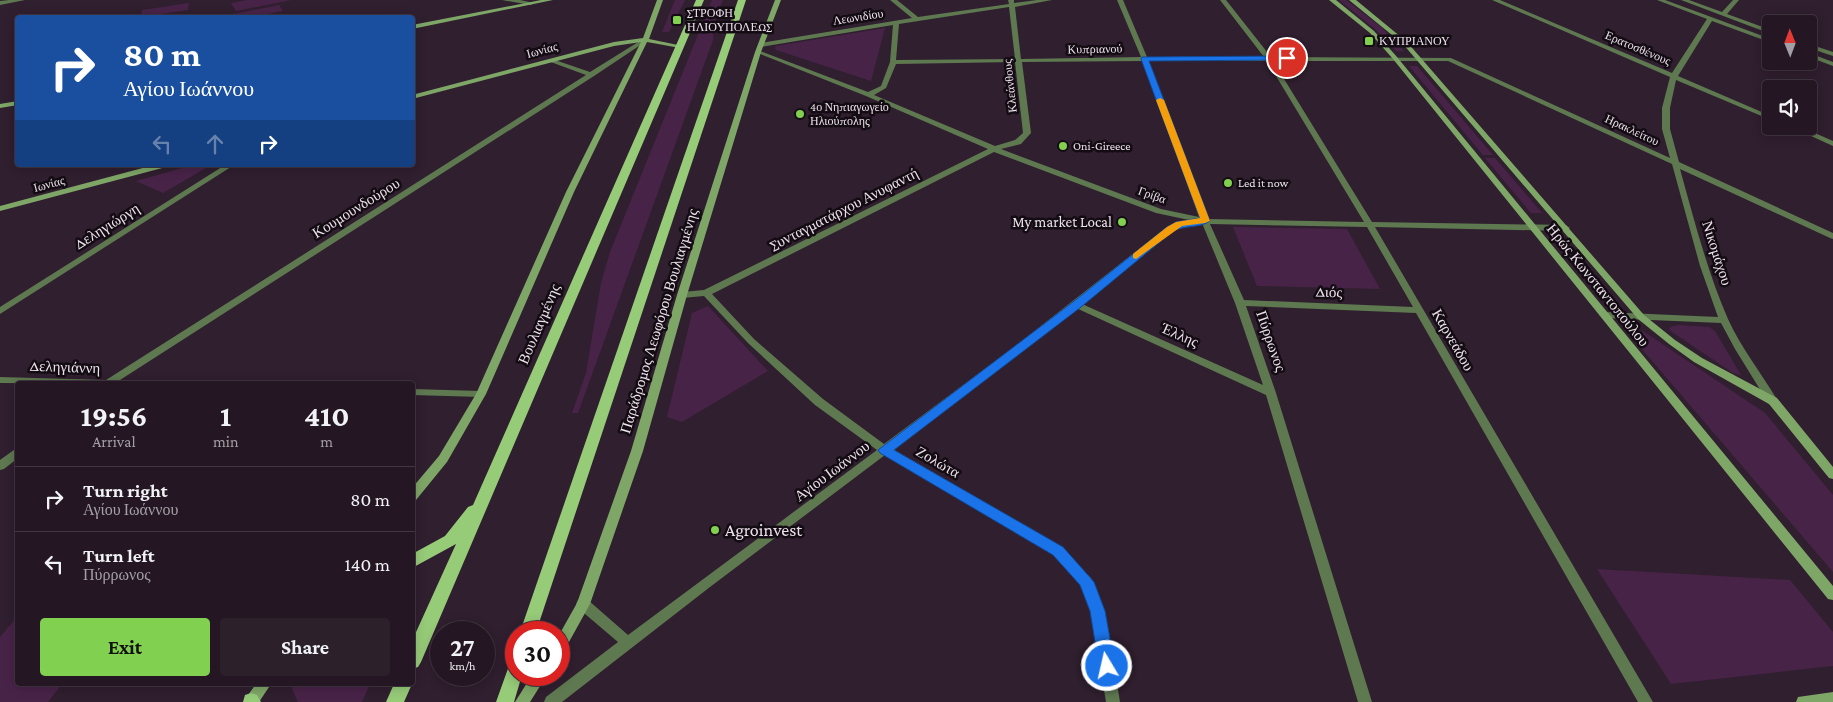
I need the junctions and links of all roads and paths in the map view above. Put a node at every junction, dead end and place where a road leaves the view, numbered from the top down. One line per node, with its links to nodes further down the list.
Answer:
1 (22, 0): 18 (street)
2 (505, 0): 19 (street)
3 (550, 0): 19 (street)
4 (660, 0): 28 (street)
5 (700, 0): 29 (main road, Βουλιαγμένης)
6 (742, 0): 86 (main road)
7 (778, 0): 30 (street, Παράδρομος Λεωφόρου Βουλιαγμένης)
8 (894, 0): 23 (street)
9 (1049, 0): 20 (street, Λεωνιδίου)
10 (1120, 0): 37 (street, Πύρρωνος)
11 (1223, 0): 33 (street, Καρνεάδου)
12 (1332, 0): 34 (street, Ηρώς Κωνσταντοπούλου)
13 (1352, 0): 35 (street, Ηρώς Κωνσταντοπούλου)
14 (1495, 0): 43 (street, Ερατοσθένους)
15 (1660, 0): 22 (street)
16 (1684, 0): 21 (street)
17 (1736, 0): 21 (street)
18 (0, 3)
19 (531, 3): 25 (street)
20 (1012, 3): 23 (street, Λεωνιδίου); 39 (street, Κλεάνθους)
21 (1723, 14): 26 (street)
22 (1710, 18): 27 (street); 43 (street, Νικομάχου)
23 (917, 19): 24 (street, Λεωνιδίου)
24 (896, 22): 30 (street, Λεωνιδίου); 40 (street)
25 (415, 26)
26 (1762, 29)
27 (1762, 38)
28 (645, 40): 29 (street, Ιωνίας); 38 (street, Ιωνίας); 42 (street, Κουμουνδούρου); 75 (street)
29 (680, 46): 82 (main road, Βουλιαγμένης)
30 (759, 48): 44 (street, Γρίβα); 62 (street, Παράδρομος Λεωφόρου Βουλιαγμένης)
31 (1818, 49): 32 (street)
32 (1833, 54)
33 (1269, 58): 34 (street, Κυπριανού); 37 (street, Κυπριανού); 57 (street, Καρνεάδου)
34 (1395, 58): 35 (street, Κυπριανού); 58 (street, Ηρώς Κωνσταντοπούλου)
35 (1418, 58): 52 (street, Ηρακλείτου); 59 (street, Ηρώς Κωνσταντοπούλου)
36 (1818, 58): 41 (street)
37 (1145, 59): 39 (street, Κυπριανού); 56 (street, Πύρρωνος)
38 (550, 60): 42 (street); 45 (street, Ιωνίας)
39 (1019, 61): 40 (street, Κυπριανού); 51 (street, Κλεάνθους)
40 (893, 62): 44 (street)
41 (1833, 64)
42 (592, 75): 72 (street, Κουμουνδούρου)
43 (1674, 76): 48 (street, Ερατοσθένους); 52 (street, Νικομάχου)
44 (868, 95): 51 (street, Γρίβα)
45 (415, 96)
46 (15, 104): 47 (street)
47 (0, 106)
48 (1762, 114)
49 (1812, 135): 50 (street)
50 (1833, 144)
51 (994, 149): 56 (street, Γρίβα); 61 (street, Συνταγματάρχου Ανυφαντή)
52 (1673, 161): 60 (street, Ηρακλείτου); 69 (street, Νικομάχου)
53 (156, 167): 55 (street, Ιωνίας)
54 (227, 167): 66 (street, Δεληγιώργη)
55 (0, 209)
56 (1205, 221): 57 (street, Γρίβα); 63 (street, Πύρρωνος); 64 (street, Αγίου Ιωάννου)
57 (1370, 225): 58 (street, Γρίβα); 65 (street, Καρνεάδου)
58 (1531, 227): 59 (street, Γρίβα); 67 (street, Ηρώς Κωνσταντοπούλου)
59 (1566, 228): 68 (street, Ηρώς Κωνσταντοπούλου)
60 (1833, 236)
61 (706, 293): 62 (street); 77 (street, Ζολώτα)
62 (682, 295): 85 (street, Παράδρομος Λεωφόρου Βουλιαγμένης)
63 (1240, 303): 65 (street, Διός); 74 (street, Πύρρωνος)
64 (1077, 305): 74 (street, Έλλης); 77 (street, Αγίου Ιωάννου)
65 (1418, 310): 102 (street, Καρνεάδου)
66 (0, 311)
67 (1604, 315): 68 (street); 84 (street, Ηρώς Κωνσταντοπούλου)
68 (1641, 317): 69 (street); 76 (street, Ηρώς Κωνσταντοπούλου)
69 (1724, 320): 76 (street, Νικομάχου)
70 (0, 380): 71 (street, Δεληγιάννη)
71 (36, 381)
72 (111, 381)
73 (415, 392): 75 (street)
74 (1271, 393): 101 (street, Πύρρωνος)
75 (481, 394): 81 (street)
76 (1773, 402): 80 (street, Νικομάχου)
77 (885, 450): 88 (street, Αγίου Ιωάννου); 100 (street, Ζολώτα)
78 (15, 454): 79 (street)
79 (0, 466)
80 (1833, 475)
81 (415, 493)
82 (483, 500): 83 (main road); 89 (main road, Βουλιαγμένης)
83 (415, 560)
84 (1833, 595)
85 (583, 604): 87 (street, Παράδρομος Λεωφόρου Βουλιαγμένης); 88 (street)
86 (532, 621)
87 (570, 627)
88 (626, 642): 99 (street, Αγίου Ιωάννου)
89 (415, 655)
90 (263, 686): 95 (street)
91 (402, 686): 96 (main road)
92 (510, 686): 97 (main road)
93 (533, 686): 98 (street)
94 (1833, 698): 103 (street)
95 (251, 702)
96 (395, 702)
97 (505, 702)
98 (522, 702)
99 (551, 702)
100 (1112, 702)
101 (1365, 702)
102 (1646, 702)
103 (1803, 702)

